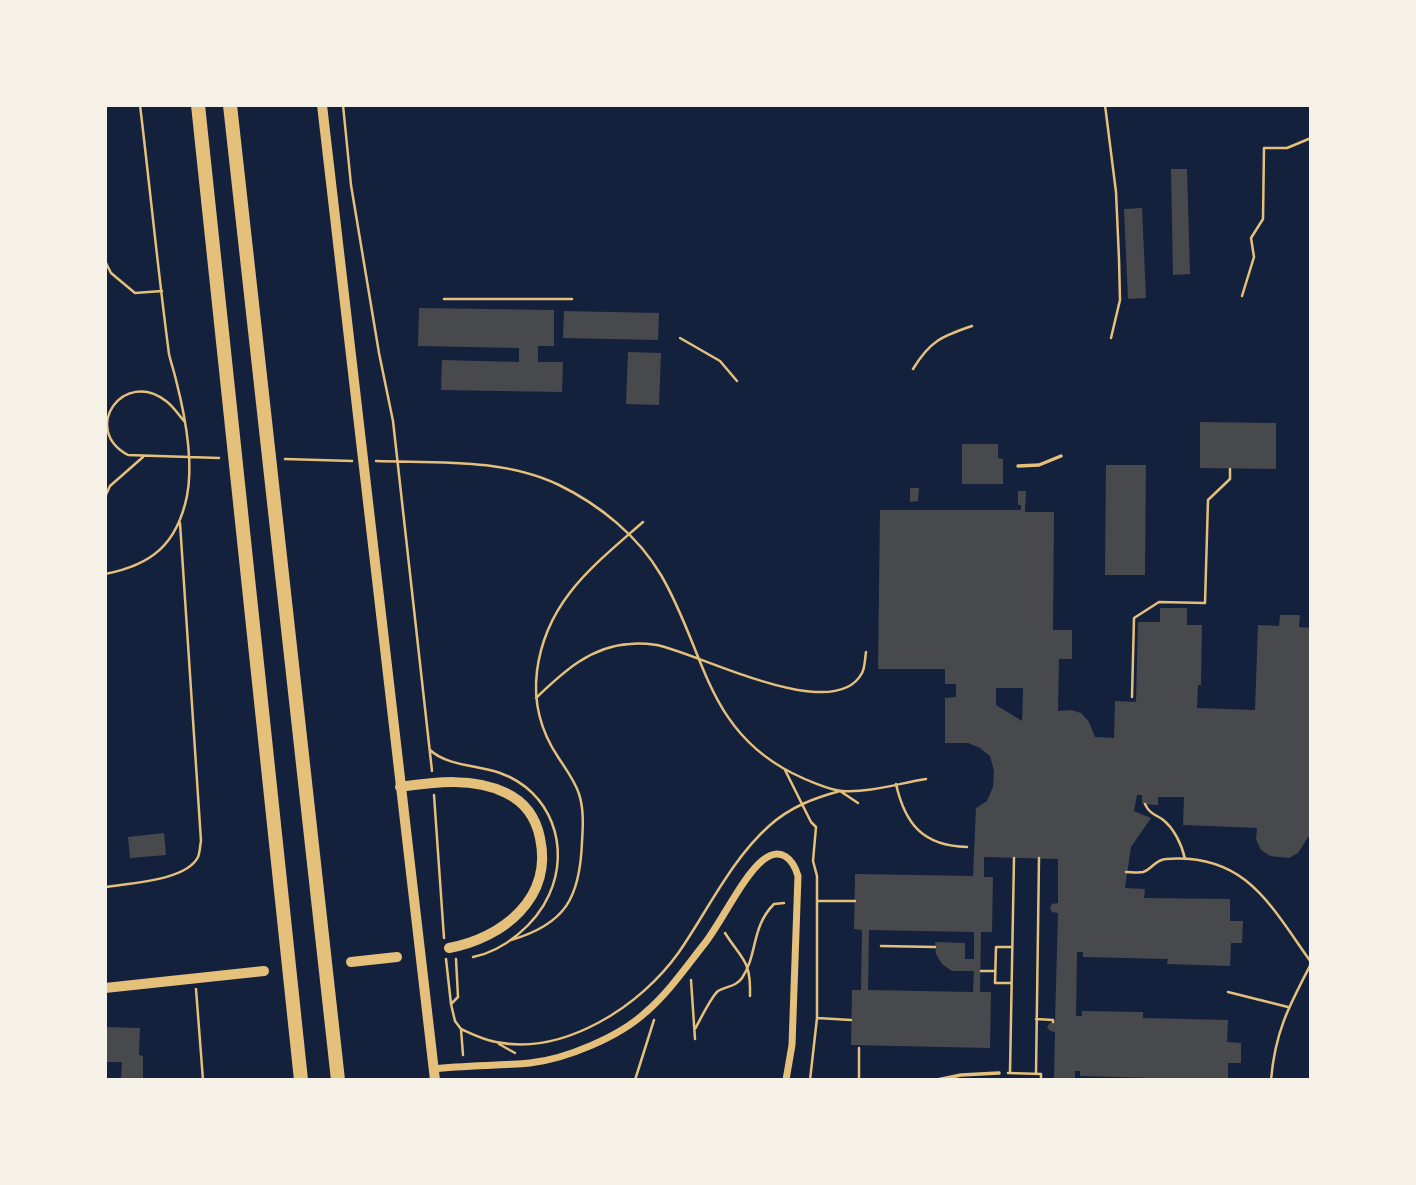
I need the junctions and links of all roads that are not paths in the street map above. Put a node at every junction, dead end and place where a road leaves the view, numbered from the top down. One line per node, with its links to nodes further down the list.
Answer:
1 (198, 105): 14 (highway)
2 (230, 105): 15 (highway)
3 (323, 105): 6 (street)
4 (1061, 456): 5 (lane)
5 (1018, 466)
6 (400, 787): 7 (street); 13 (street)
7 (449, 948)
8 (397, 957): 9 (street)
9 (351, 962)
10 (264, 971): 11 (street)
11 (105, 988)
12 (999, 1073): 17 (lane)
13 (434, 1074): 16 (street)
14 (302, 1080)
15 (338, 1080)
16 (786, 1080)
17 (937, 1080)

